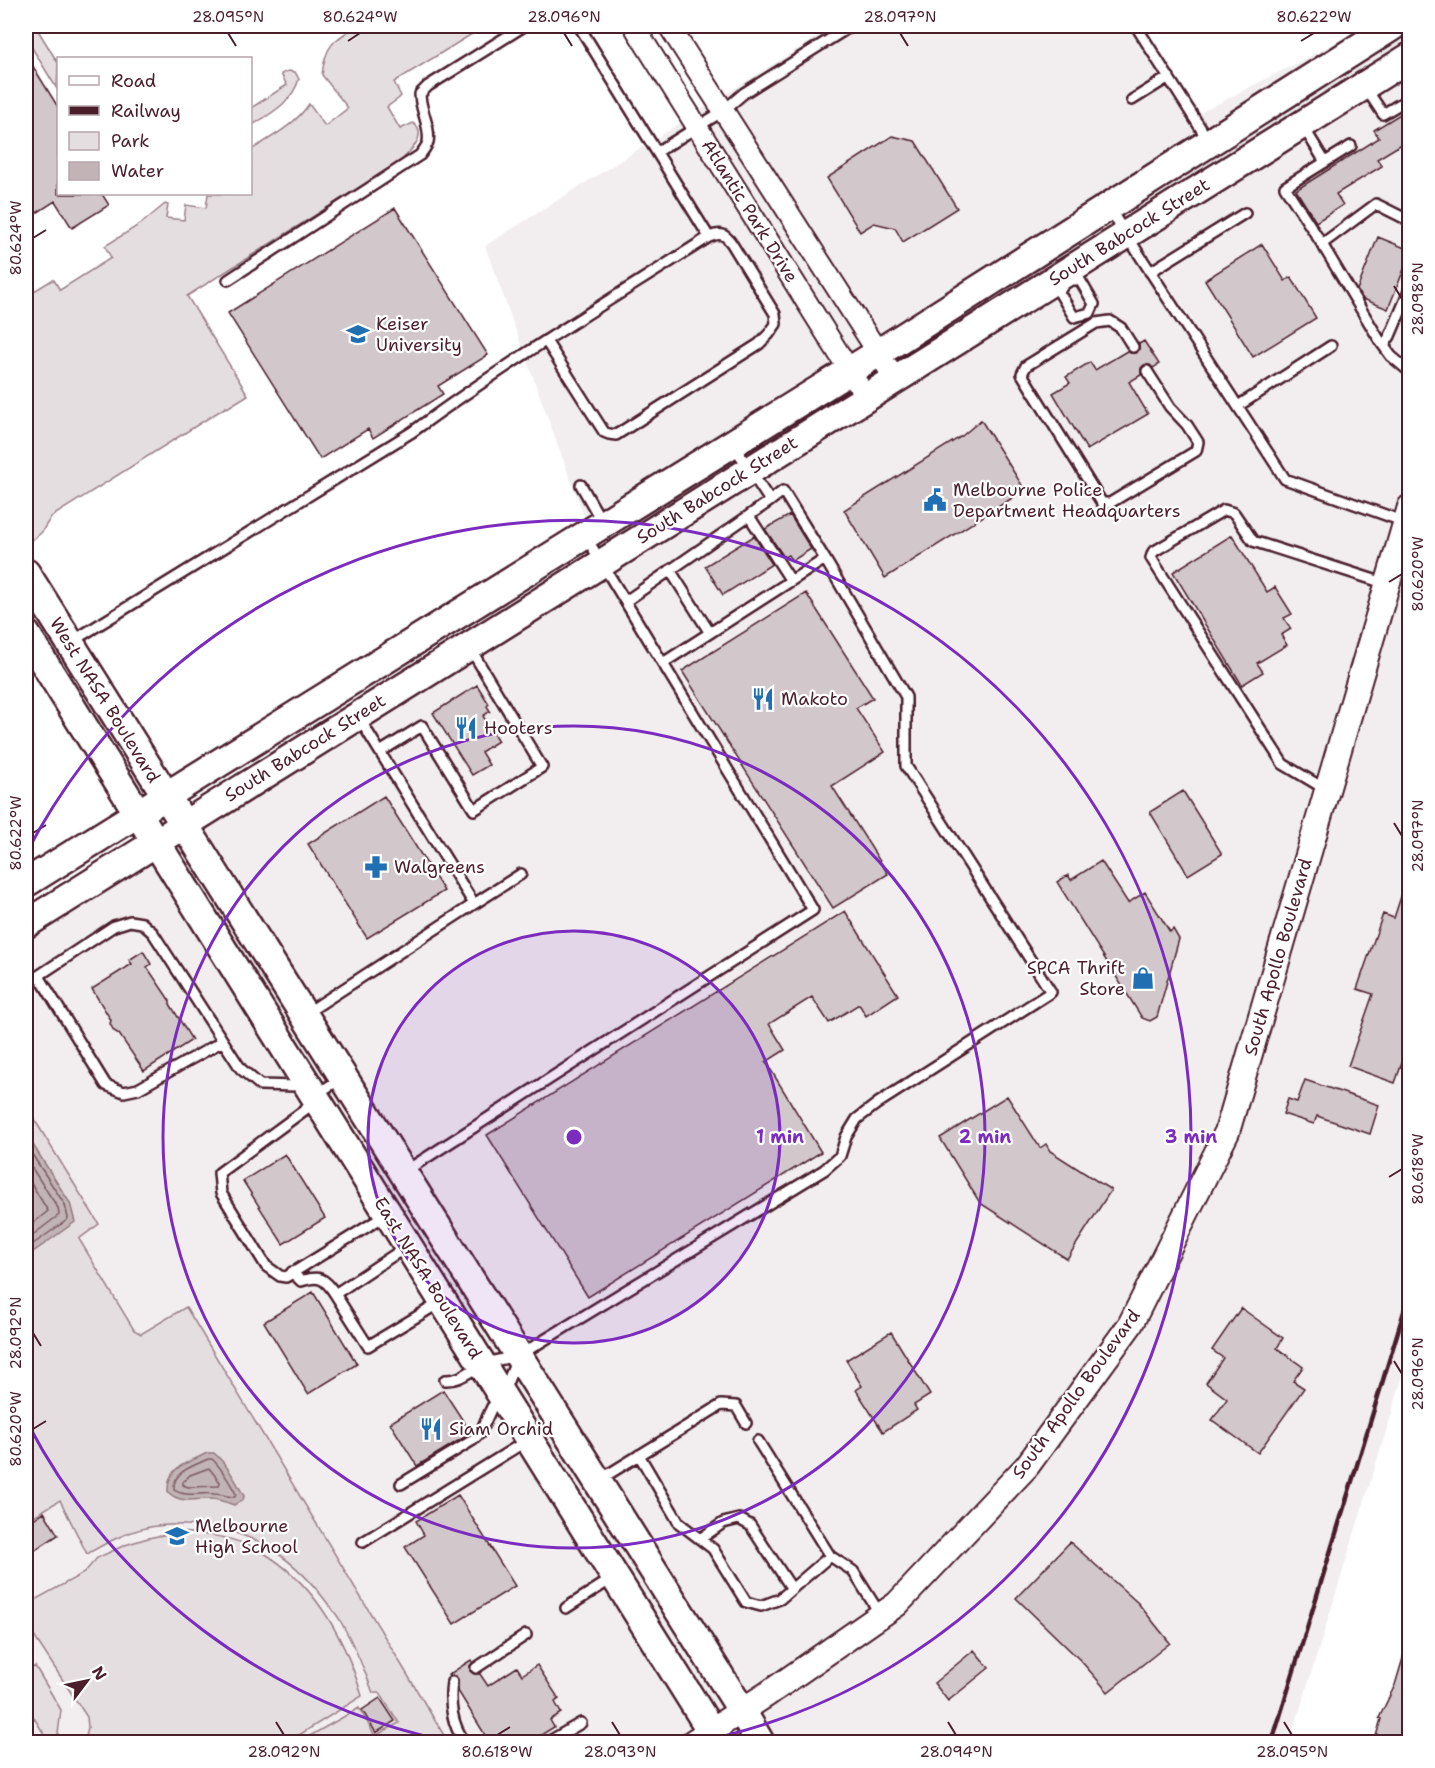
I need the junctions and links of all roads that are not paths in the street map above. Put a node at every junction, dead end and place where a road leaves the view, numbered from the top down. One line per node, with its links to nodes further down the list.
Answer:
1 (524, 26): 28 (lane)
2 (579, 26): 18 (lane)
3 (634, 26): 15 (street, Atlantic Park Drive)
4 (669, 26): 13 (street, Atlantic Park Drive)
5 (851, 26): 13 (lane)
6 (1136, 26): 9 (lane)
7 (1393, 26): 16 (main road, South Babcock Street)
8 (1410, 57): 10 (main road, South Babcock Street)
9 (1169, 77): 12 (lane); 16 (lane)
10 (1364, 85): 11 (lane); 14 (main road, South Babcock Street)
11 (1410, 98)
12 (1132, 100)
13 (723, 111): 15 (lane); 36 (street, Atlantic Park Drive)
14 (1301, 124): 19 (lane); 23 (main road, South Babcock Street)
15 (698, 127): 18 (lane); 37 (street, Atlantic Park Drive)
16 (1209, 141): 20 (main road, South Babcock Street)
17 (1351, 146): 19 (lane)
18 (657, 152): 24 (lane)
19 (1325, 162): 25 (lane)
20 (1108, 206): 23 (lane); 26 (main road, South Babcock Street)
21 (1245, 213): 27 (lane)
22 (1410, 221): 25 (lane)
23 (1126, 234): 26 (main road, South Babcock Street); 27 (lane)
24 (709, 237): 32 (lane); 32 (lane)
25 (1322, 244): 33 (lane)
26 (1057, 264): 30 (lane); 30 (lane); 36 (main road, South Babcock Street); 40 (main road, South Babcock Street)
27 (1150, 272): 42 (lane)
28 (228, 280)
29 (1410, 289): 33 (lane)
30 (1090, 313): 31 (lane)
31 (1096, 323): 35 (lane); 38 (lane)
32 (546, 341): 59 (lane)
33 (1384, 345): 39 (lane)
34 (1331, 346): 42 (lane)
35 (1133, 347)
36 (878, 353): 37 (main road, South Babcock Street); 40 (street, Atlantic Park Drive)
37 (850, 370): 41 (street, Atlantic Park Drive); 43 (main road, South Babcock Street)
38 (1147, 371)
39 (1410, 372)
40 (895, 379): 41 (main road, South Babcock Street)
41 (866, 397): 44 (main road, South Babcock Street)
42 (1238, 406): 47 (lane)
43 (732, 444): 44 (lane); 49 (main road, South Babcock Street)
44 (750, 470): 46 (lane); 51 (main road, South Babcock Street)
45 (581, 485): 49 (lane)
46 (770, 501): 48 (lane); 50 (lane)
47 (1407, 515): 55 (street, South Apollo Boulevard)
48 (748, 516): 52 (lane); 54 (lane)
49 (594, 530): 51 (lane); 65 (main road, South Babcock Street)
50 (825, 559): 54 (lane); 85 (lane)
51 (602, 563): 56 (lane); 60 (main road, South Babcock Street)
52 (670, 570): 56 (lane); 57 (lane)
53 (26, 573): 59 (main road, West NASA Boulevard)
54 (791, 581): 57 (lane)
55 (1387, 584): 64 (street, South Apollo Boulevard); 64 (lane)
56 (626, 601): 61 (lane)
57 (710, 633): 61 (lane)
58 (26, 634): 66 (main road, West NASA Boulevard)
59 (69, 644): 65 (main road, West NASA Boulevard)
60 (469, 646): 62 (main road, South Babcock Street); 63 (lane)
61 (663, 663): 79 (lane)
62 (357, 716): 63 (lane); 67 (main road, South Babcock Street)
63 (380, 752): 71 (lane)
64 (1327, 791): 102 (street, South Apollo Boulevard)
65 (165, 796): 66 (main road, South Babcock Street); 67 (main road)
66 (138, 813): 68 (main road, East NASA Boulevard); 70 (main road, South Babcock Street)
67 (183, 825): 68 (main road, South Babcock Street); 75 (main road, East NASA Boulevard)
68 (156, 842): 72 (main road, South Babcock Street); 78 (main road, East NASA Boulevard)
69 (521, 874): 71 (lane)
70 (26, 883)
71 (474, 904): 75 (lane)
72 (26, 924)
73 (39, 976): 74 (lane); 76 (lane); 76 (lane)
74 (26, 981)
75 (303, 1016): 77 (main road, East NASA Boulevard)
76 (223, 1041): 78 (lane)
77 (342, 1077): 78 (lane); 79 (main road, East NASA Boulevard)
78 (315, 1095): 80 (main road, East NASA Boulevard); 82 (lane)
79 (403, 1173): 85 (main road, East NASA Boulevard)
80 (388, 1214): 81 (main road, East NASA Boulevard); 82 (lane)
81 (408, 1245): 83 (lane); 84 (main road, East NASA Boulevard)
82 (292, 1272): 83 (lane)
83 (334, 1294): 84 (lane)
84 (443, 1301): 86 (main road, East NASA Boulevard)
85 (518, 1356): 86 (lane); 88 (lane); 89 (main road, East NASA Boulevard)
86 (483, 1365): 87 (lane); 88 (main road, East NASA Boulevard)
87 (446, 1380)
88 (502, 1396): 91 (main road, East NASA Boulevard); 95 (lane)
89 (559, 1421): 91 (lane); 94 (main road, East NASA Boulevard)
90 (746, 1423): 93 (lane)
91 (529, 1440): 97 (lane); 99 (main road, East NASA Boulevard)
92 (758, 1441): 98 (lane)
93 (639, 1455): 94 (lane); 96 (lane)
94 (597, 1481): 106 (main road, East NASA Boulevard)
95 (401, 1484)
96 (700, 1539): 100 (lane); 100 (lane)
97 (363, 1542)
98 (830, 1556): 100 (lane); 102 (lane)
99 (615, 1576): 101 (lane); 108 (main road, East NASA Boulevard)
100 (792, 1589)
101 (566, 1608)
102 (881, 1616): 106 (street, South Apollo Boulevard)
103 (526, 1635): 104 (lane)
104 (476, 1668)
105 (452, 1682): 109 (lane)
106 (742, 1711): 108 (street, South Apollo Boulevard); 111 (main road, East NASA Boulevard)
107 (581, 1723): 110 (lane)
108 (707, 1739)
109 (465, 1743)
110 (548, 1743)
111 (760, 1743)

